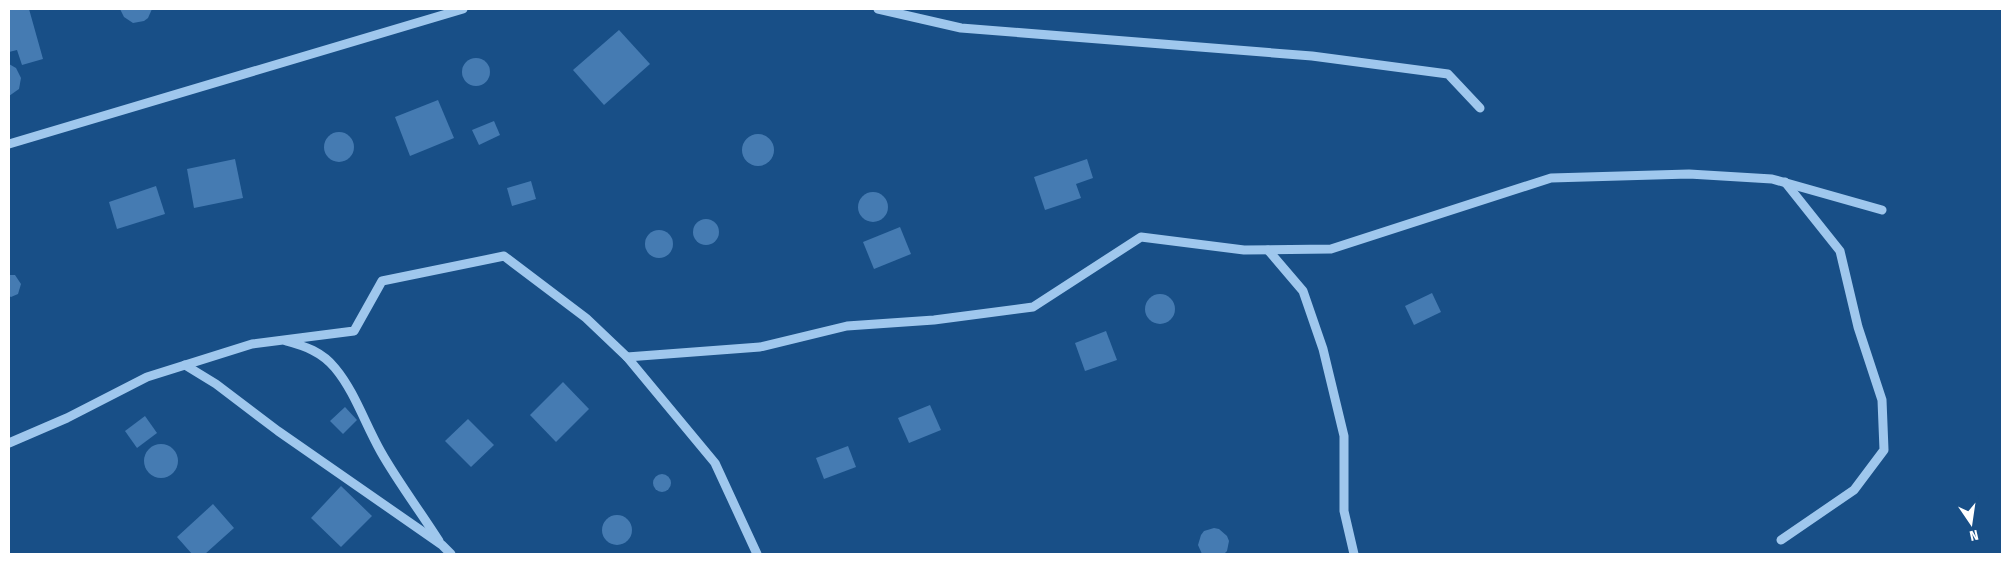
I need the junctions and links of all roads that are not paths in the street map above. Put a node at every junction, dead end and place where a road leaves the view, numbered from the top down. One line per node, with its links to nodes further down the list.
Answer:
1 (463, 9): 4 (street)
2 (878, 9): 3 (street)
3 (1480, 108)
4 (9, 144)
5 (1784, 182): 6 (street); 7 (street); 12 (street)
6 (1882, 210)
7 (1268, 250): 9 (street); 16 (street)
8 (280, 340): 9 (street); 10 (street); 13 (street)
9 (627, 357): 15 (street)
10 (185, 365): 11 (street); 13 (street)
11 (9, 443)
12 (1781, 540)
13 (442, 546): 14 (street)
14 (451, 554)
15 (757, 554)
16 (1354, 554)

